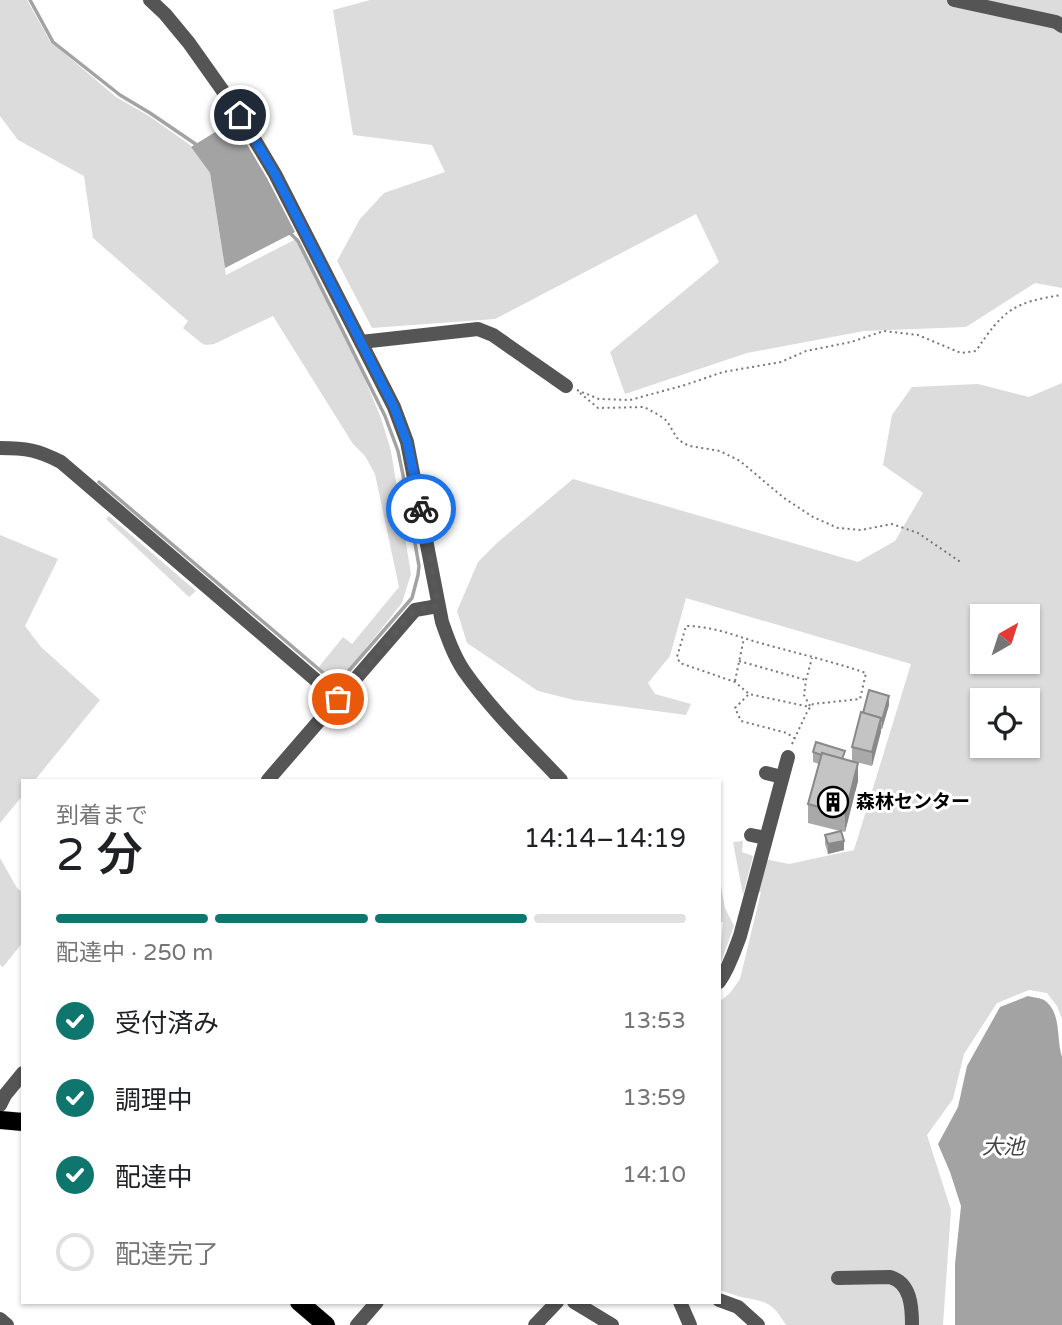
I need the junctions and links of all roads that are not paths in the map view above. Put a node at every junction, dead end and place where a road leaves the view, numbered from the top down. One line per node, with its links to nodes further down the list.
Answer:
1 (150, 0): 4 (street)
2 (954, 0): 3 (street)
3 (1062, 26)
4 (361, 342): 5 (street); 7 (street)
5 (566, 386)
6 (0, 448): 8 (street)
7 (438, 606): 8 (street); 13 (street)
8 (338, 699): 12 (street)
9 (788, 757): 11 (street)
10 (766, 773): 11 (street)
11 (782, 777): 14 (street)
12 (269, 779)
13 (557, 779)
14 (721, 979)
15 (21, 1075): 16 (street)
16 (0, 1105)
17 (0, 1120): 18 (main road)
18 (21, 1122)
19 (838, 1278): 34 (street)
20 (721, 1301): 33 (street)
21 (301, 1304): 28 (main road)
22 (375, 1304): 29 (street)
23 (555, 1304): 30 (street)
24 (577, 1304): 31 (street)
25 (681, 1304): 32 (street)
26 (0, 1319): 27 (street)
27 (7, 1325)
28 (326, 1325)
29 (356, 1325)
30 (535, 1325)
31 (612, 1325)
32 (690, 1325)
33 (758, 1325)
34 (912, 1325)

